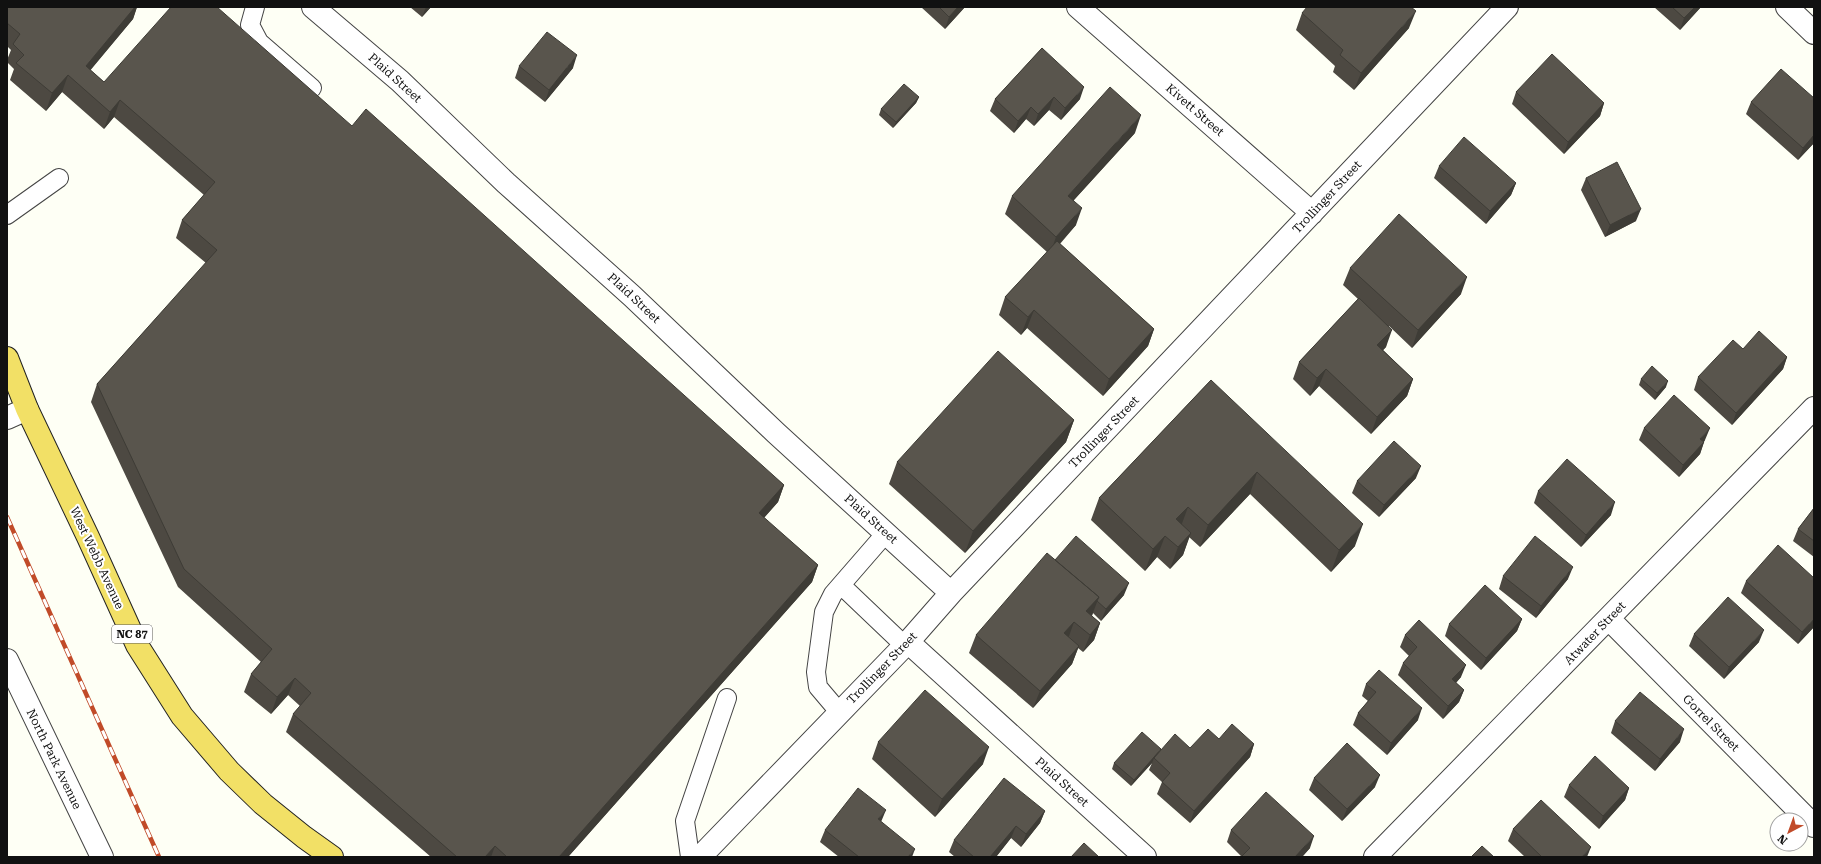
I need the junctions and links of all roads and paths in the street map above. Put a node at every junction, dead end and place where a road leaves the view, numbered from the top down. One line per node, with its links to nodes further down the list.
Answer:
1 (255, 7): 7 (lane)
2 (313, 7): 15 (street, Plaid Street)
3 (1078, 7): 9 (street, Kivett Street)
4 (1507, 7): 9 (street, Trollinger Street)
5 (1787, 7): 6 (street)
6 (1814, 33)
7 (312, 88)
8 (59, 178): 10 (lane)
9 (1312, 213): 17 (street, Trollinger Street)
10 (7, 215)
11 (7, 358): 13 (highway, West Webb Avenue / NC 87)
12 (1814, 408): 18 (street, Atwater Street)
13 (27, 409): 14 (street); 25 (highway, West Webb Avenue / NC 87)
14 (7, 418)
15 (886, 533): 16 (lane); 17 (street, Plaid Street)
16 (841, 585): 19 (lane); 22 (lane)
17 (951, 593): 19 (street, Trollinger Street)
18 (1609, 619): 23 (street, Gorrel Street); 29 (street, Atwater Street)
19 (906, 644): 22 (street, Trollinger Street); 28 (street, Plaid Street)
20 (7, 660): 24 (street, North Park Avenue)
21 (727, 698): 26 (lane)
22 (840, 713): 27 (street, Trollinger Street)
23 (1814, 826)
24 (102, 857)
25 (332, 857)
26 (690, 857)
27 (700, 857)
28 (1145, 857)
29 (1375, 857)

